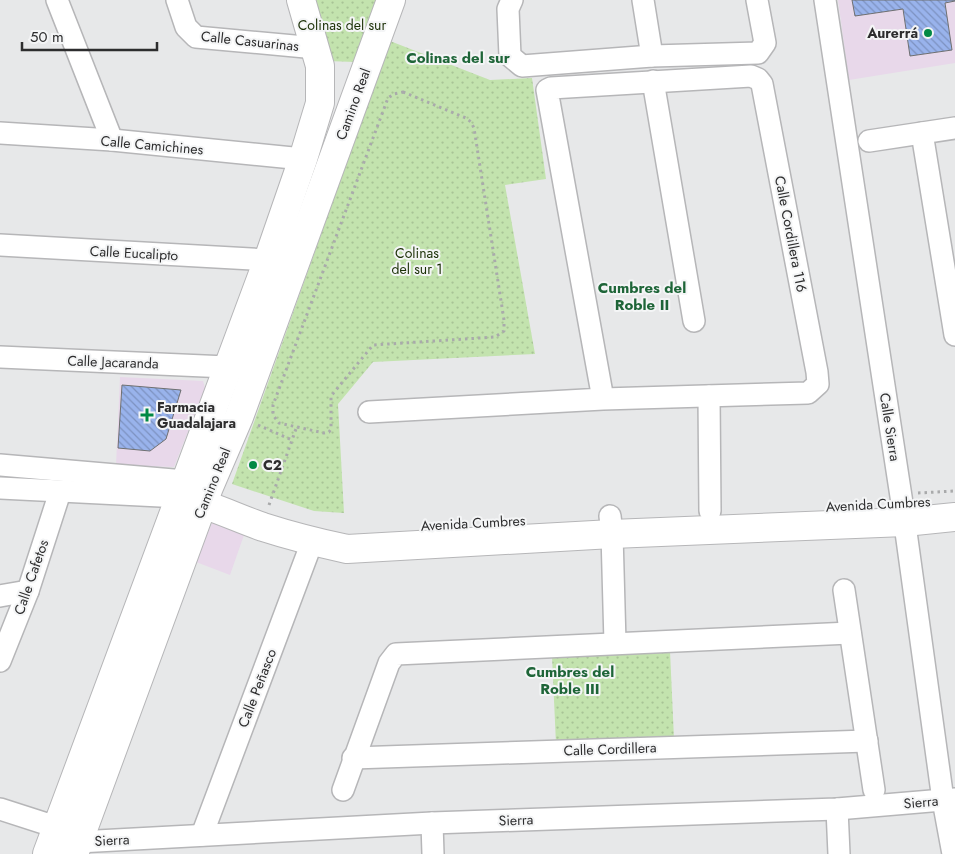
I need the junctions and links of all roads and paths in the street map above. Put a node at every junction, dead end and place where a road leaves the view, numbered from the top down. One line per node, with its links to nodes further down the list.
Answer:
1 (57, 0): 15 (street)
2 (178, 0): 9 (street, Calle Casuarinas)
3 (301, 0): 9 (street, Camino Real)
4 (391, 0): 28 (street, Camino Real)
5 (512, 0): 10 (street)
6 (643, 0): 10 (street)
7 (757, 0): 10 (street)
8 (825, 0): 37 (street, Calle Sierra)
9 (316, 48): 17 (street, Camino Real)
10 (652, 56)
11 (653, 81): 21 (street); 25 (street, Calle Cordillera 116); 26 (street, Calle Cordillera 116)
12 (955, 128): 14 (street)
13 (0, 133): 15 (street, Calle Camichines)
14 (922, 133): 16 (street); 18 (street)
15 (112, 140): 17 (street, Calle Camichines)
16 (868, 141)
17 (304, 159): 20 (street, Camino Real)
18 (948, 243): 22 (street)
19 (0, 245): 20 (street, Calle Eucalipto)
20 (268, 260): 24 (street, Camino Real)
21 (694, 321)
22 (955, 335)
23 (0, 357): 24 (street, Calle Jacaranda)
24 (227, 367): 35 (street, Camino Real)
25 (709, 396): 26 (street, Calle Cordillera 116); 38 (street)
26 (603, 399): 27 (street, Calle Cordillera 116)
27 (369, 412)
28 (239, 417): 30 (path); 35 (street, Camino Real)
29 (297, 426): 29 (path); 30 (path)
30 (292, 440): 39 (path)
31 (0, 464): 35 (street, Avenida Cumbres)
32 (0, 488): 34 (street, Avenida Cumbres)
33 (955, 491): 37 (path)
34 (60, 492): 35 (street, Avenida Cumbres); 44 (street, Calle Cafetos)
35 (194, 492): 39 (street, Avenida Cumbres); 42 (street, Avenida Cumbres); 58 (street, Camino Real)
36 (955, 500): 37 (street, Avenida Cumbres)
37 (903, 506): 38 (street, Avenida Cumbres); 40 (street, Avenida Cumbres); 41 (street, Avenida Cumbres); 53 (street, Calle Sierra)
38 (710, 511): 41 (street, Avenida Cumbres)
39 (267, 513): 41 (street, Avenida Cumbres)
40 (955, 518)
41 (611, 525): 42 (street, Avenida Cumbres); 47 (street)
42 (312, 542): 57 (street, Calle Peñasco)
43 (844, 590): 46 (street)
44 (28, 591): 45 (street); 48 (street, Calle Cafetos)
45 (0, 596)
46 (850, 633): 47 (street); 49 (street)
47 (615, 644): 50 (street)
48 (0, 661)
49 (867, 741): 50 (street, Calle Cordillera); 52 (street)
50 (354, 758): 51 (street)
51 (343, 790)
52 (874, 790)
53 (949, 799): 55 (street, Sierra); 62 (street, Calle Sierra)
54 (0, 809): 58 (street)
55 (836, 809): 56 (street, Sierra); 61 (street)
56 (432, 823): 57 (street, Sierra); 60 (street)
57 (202, 835): 58 (street, Sierra)
58 (69, 841): 59 (street, Camino Real)
59 (47, 854)
60 (433, 854)
61 (838, 854)
62 (953, 854)

